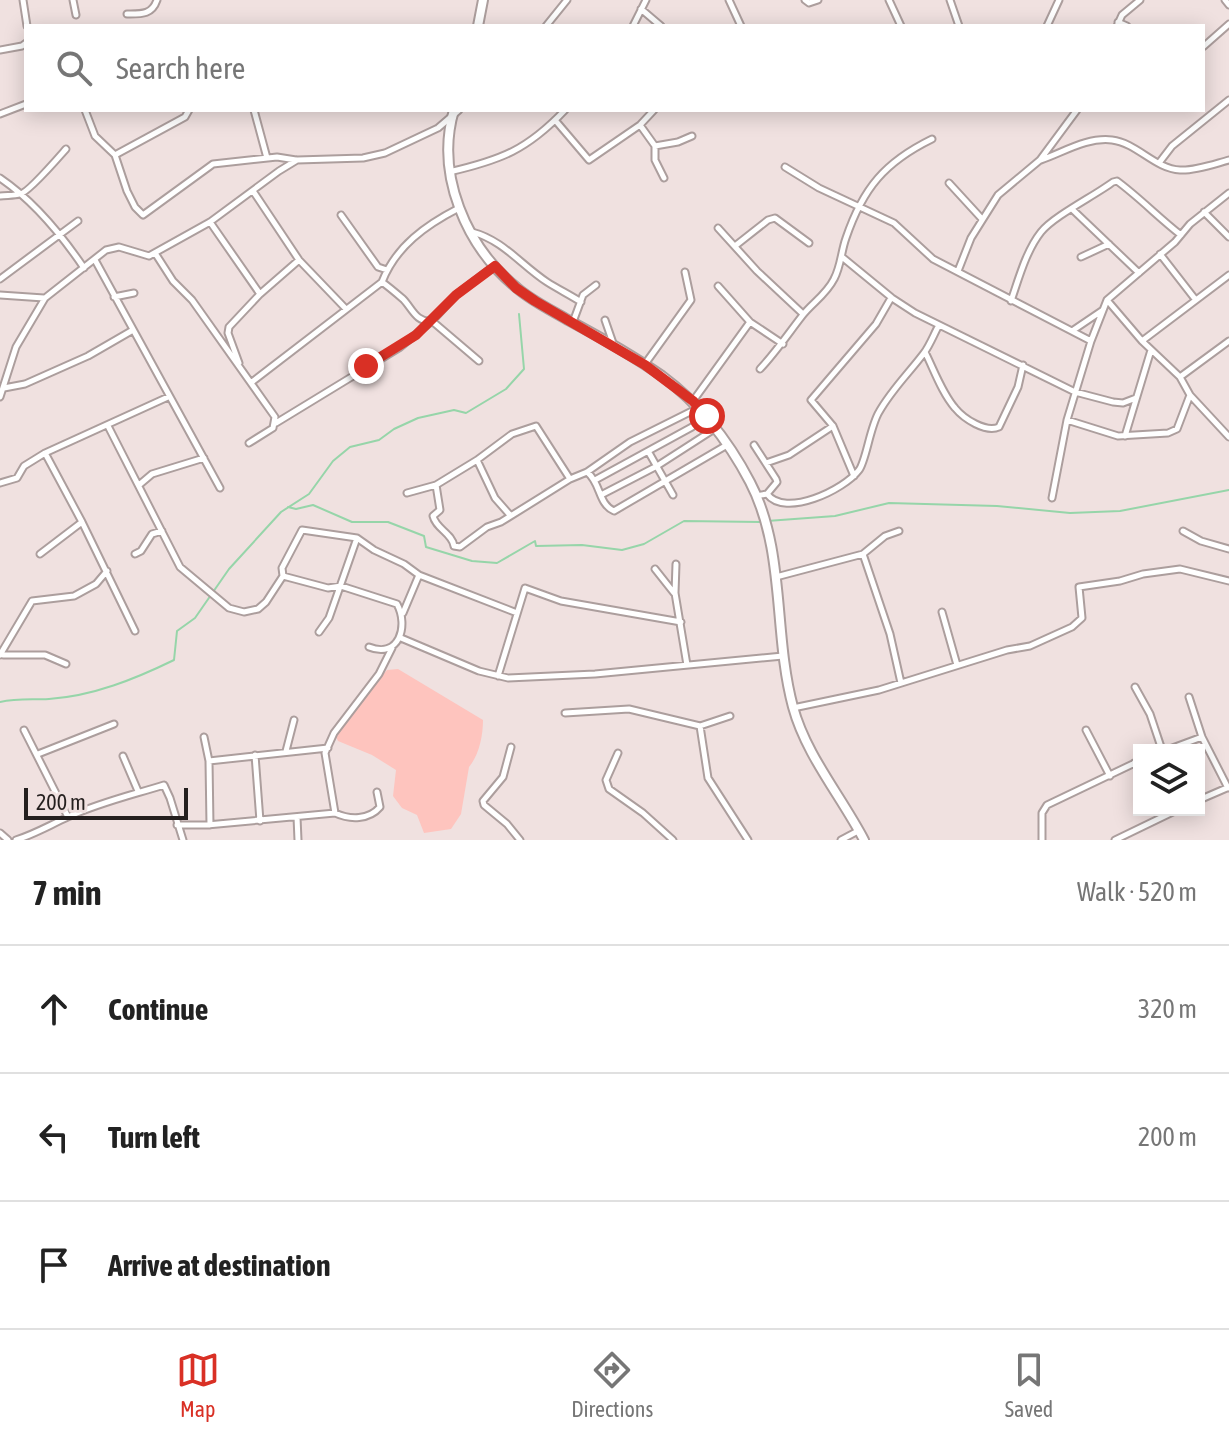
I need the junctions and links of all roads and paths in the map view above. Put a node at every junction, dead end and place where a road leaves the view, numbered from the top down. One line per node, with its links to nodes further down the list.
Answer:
1 (23, 0): 19 (street)
2 (73, 0): 18 (street)
3 (157, 0): 17 (street)
4 (483, 0): 20 (main road)
5 (567, 0): 21 (street)
6 (646, 0): 16 (street)
7 (729, 0): 24 (street)
8 (805, 0): 9 (street)
9 (818, 0)
10 (889, 0): 25 (street)
11 (950, 0): 26 (street)
12 (1059, 0): 27 (street)
13 (1140, 0): 28 (street)
14 (1225, 0): 15 (street)
15 (1229, 5)
16 (641, 9): 22 (street); 23 (street)
17 (127, 14)
18 (76, 15)
19 (27, 24)
20 (478, 24)
21 (548, 24)
22 (634, 24)
23 (659, 24)
24 (740, 24)
25 (900, 24)
26 (958, 24)
27 (1048, 24)
28 (1118, 24)
29 (1229, 24): 31 (street)
30 (24, 44): 32 (street)
31 (1205, 45)
32 (15, 48): 33 (street); 34 (street)
33 (0, 50)
34 (24, 50)
35 (1229, 100): 56 (street)
36 (24, 105): 44 (street)
37 (86, 112): 51 (street)
38 (188, 112): 51 (street)
39 (255, 112): 52 (street)
40 (455, 112): 53 (street); 58 (main road)
41 (563, 112): 45 (street)
42 (652, 112): 46 (street)
43 (1076, 112): 54 (street)
44 (0, 114)
45 (555, 120): 46 (street); 58 (street)
46 (640, 125): 49 (street)
47 (692, 136): 49 (street)
48 (932, 139): 66 (street)
49 (655, 146): 60 (street)
50 (66, 149): 64 (street)
51 (115, 155): 52 (street)
52 (267, 158): 53 (street)
53 (297, 160): 62 (street)
54 (1040, 160): 56 (street); 71 (street)
55 (1229, 160): 56 (street)
56 (1159, 163)
57 (785, 167): 66 (street)
58 (448, 173): 67 (main road)
59 (0, 178): 64 (street)
60 (664, 178)
61 (949, 183): 71 (street)
62 (253, 191): 73 (street); 87 (street)
63 (1229, 193): 69 (street)
64 (21, 195): 65 (street); 76 (street)
65 (0, 196)
66 (861, 207): 84 (street); 91 (street)
67 (459, 208): 75 (main road); 90 (street)
68 (1073, 210): 77 (street); 80 (street); 107 (street)
69 (1204, 212): 77 (street); 78 (street)
70 (341, 215): 90 (street)
71 (982, 219): 91 (street)
72 (78, 221): 76 (street)
73 (210, 222): 82 (street); 100 (street)
74 (718, 228): 81 (street)
75 (471, 231): 88 (main road); 108 (street)
76 (62, 234): 89 (street); 95 (street)
77 (1181, 235): 83 (street)
78 (1229, 237)
79 (809, 243): 81 (street)
80 (1109, 244): 85 (street); 93 (street)
81 (735, 246): 111 (street)
82 (155, 253): 86 (street); 127 (street)
83 (1160, 254): 93 (street); 105 (street)
84 (842, 257): 104 (street); 111 (street)
85 (1081, 257)
86 (95, 260): 89 (street); 102 (street)
87 (299, 260): 100 (street); 109 (street)
88 (495, 266): 113 (street); 114 (main road)
89 (84, 268): 103 (street)
90 (387, 270): 96 (street)
91 (958, 271): 107 (street)
92 (685, 272): 128 (street)
93 (1139, 273): 106 (street)
94 (1229, 275): 105 (street)
95 (0, 279)
96 (382, 282): 109 (street); 113 (street)
97 (596, 285): 108 (street)
98 (718, 286): 115 (street)
99 (134, 293): 102 (street)
100 (260, 294): 127 (street)
101 (0, 295): 103 (street)
102 (114, 297): 117 (street)
103 (45, 298): 133 (street)
104 (892, 298): 116 (street); 144 (street)
105 (1195, 299): 120 (street)
106 (1107, 300): 110 (street); 120 (street)
107 (1011, 301): 118 (street)
108 (581, 302): 114 (street)
109 (346, 309): 132 (street)
110 (1103, 309): 118 (street); 119 (street)
111 (803, 314): 122 (street)
112 (605, 320): 123 (street)
113 (432, 321): 126 (street); 142 (street)
114 (573, 322): 123 (main road)
115 (750, 322): 122 (street); 139 (street)
116 (939, 325): 125 (street); 129 (street)
117 (133, 330): 133 (street); 137 (street)
118 (1072, 331): 119 (street)
119 (1091, 341): 134 (street)
120 (1142, 341): 124 (street)
121 (1229, 341): 131 (street)
122 (783, 344): 130 (street)
123 (615, 347): 128 (main road)
124 (1151, 350): 131 (street); 138 (street)
125 (925, 352): 129 (street); 158 (street)
126 (479, 361)
127 (239, 365): 132 (street)
128 (645, 365): 139 (main road)
129 (1023, 365): 134 (street)
130 (760, 369)
131 (1180, 377): 135 (street)
132 (252, 382): 142 (street)
133 (4, 388): 136 (street)
134 (1075, 392): 138 (street); 141 (street)
135 (1190, 395): 146 (street); 147 (street)
136 (0, 397)
137 (168, 397): 143 (street); 153 (street)
138 (1136, 398): 146 (street)
139 (696, 404): 140 (main road); 157 (street)
140 (707, 416): 145 (main road); 151 (street)
141 (1067, 420): 146 (street); 171 (street)
142 (276, 423): 148 (street)
143 (108, 426): 152 (street); 163 (street)
144 (833, 426): 155 (street); 158 (street)
145 (716, 428): 149 (main road); 156 (street)
146 (1125, 436)
147 (1229, 437)
148 (249, 443)
149 (727, 445): 161 (street); 170 (main road)
150 (754, 445): 155 (street)
151 (648, 451): 156 (street); 160 (street)
152 (45, 453): 162 (street); 173 (street)
153 (204, 458): 163 (street); 165 (street)
154 (477, 460): 159 (street); 164 (street); 172 (street)
155 (766, 463): 167 (street)
156 (657, 466): 161 (street); 168 (street)
157 (587, 472): 159 (street); 160 (street)
158 (854, 476): 167 (street)
159 (570, 479): 172 (street)
160 (595, 480): 168 (street)
161 (666, 481): 168 (street); 169 (street)
162 (0, 483)
163 (139, 485): 174 (street)
164 (436, 485): 166 (street); 172 (street)
165 (220, 488)
166 (407, 493)
167 (767, 494): 170 (street)
168 (601, 495)
169 (673, 495)
170 (756, 496): 187 (main road)
171 (1052, 498)
172 (510, 515)
173 (82, 522): 179 (street); 184 (street)
174 (162, 531): 180 (street); 186 (street)
175 (899, 531): 181 (street)
176 (1183, 531): 178 (street)
177 (357, 538): 185 (street); 186 (street); 189 (street)
178 (1229, 549)
179 (40, 554)
180 (135, 554)
181 (863, 554): 187 (street); 206 (street)
182 (676, 564): 190 (street)
183 (655, 569): 190 (street)
184 (107, 571): 195 (street); 200 (street)
185 (419, 575): 192 (street); 193 (street)
186 (283, 576): 189 (street)
187 (775, 577): 201 (main road)
188 (1229, 581): 204 (street)
189 (339, 586): 193 (street); 196 (street)
190 (675, 593): 194 (street)
191 (942, 612): 204 (street)
192 (517, 613): 194 (street); 205 (street)
193 (402, 614): 197 (street)
194 (681, 622): 203 (street)
195 (135, 631)
196 (319, 632)
197 (401, 638): 199 (street); 205 (street)
198 (369, 647): 199 (street)
199 (392, 647): 222 (street)
200 (1, 655): 202 (street)
201 (783, 656): 203 (street); 209 (main road)
202 (66, 664)
203 (687, 665): 205 (street)
204 (957, 665): 206 (street)
205 (498, 676)
206 (901, 683): 209 (street)
207 (1135, 687): 219 (street)
208 (1189, 697): 218 (street)
209 (793, 708): 243 (main road)
210 (565, 713): 214 (street)
211 (730, 716): 214 (street)
212 (294, 720): 223 (street)
213 (114, 724): 225 (street)
214 (700, 726): 252 (street)
215 (24, 730): 225 (street)
216 (1086, 730): 230 (street)
217 (204, 737): 228 (street)
218 (1202, 737): 220 (street); 231 (street)
219 (1162, 744)
220 (1182, 744)
221 (511, 747): 250 (street)
222 (329, 748): 223 (street); 235 (street)
223 (286, 752): 226 (street)
224 (618, 753): 251 (street)
225 (38, 754): 237 (street)
226 (255, 755): 228 (street); 239 (street)
227 (123, 756): 232 (street)
228 (209, 761): 241 (street)
229 (1133, 764): 230 (street)
230 (1110, 776): 255 (street)
231 (1228, 787): 234 (street)
232 (138, 791): 237 (street); 240 (street)
233 (377, 792): 235 (street)
234 (1205, 797)
235 (335, 813): 238 (street)
236 (1159, 816): 256 (street)
237 (68, 817): 242 (street)
238 (297, 817): 239 (street); 249 (street)
239 (260, 821): 241 (street)
240 (177, 825): 241 (street); 248 (street)
241 (210, 825)
242 (43, 830): 246 (street); 247 (street)
243 (859, 830): 253 (street); 254 (main road)
244 (0, 833): 245 (street)
245 (8, 840)
246 (16, 840)
247 (47, 840)
248 (183, 840)
249 (298, 840)
250 (520, 840)
251 (673, 840)
252 (748, 840)
253 (841, 840)
254 (864, 840)
255 (1042, 840)
256 (1115, 840)

